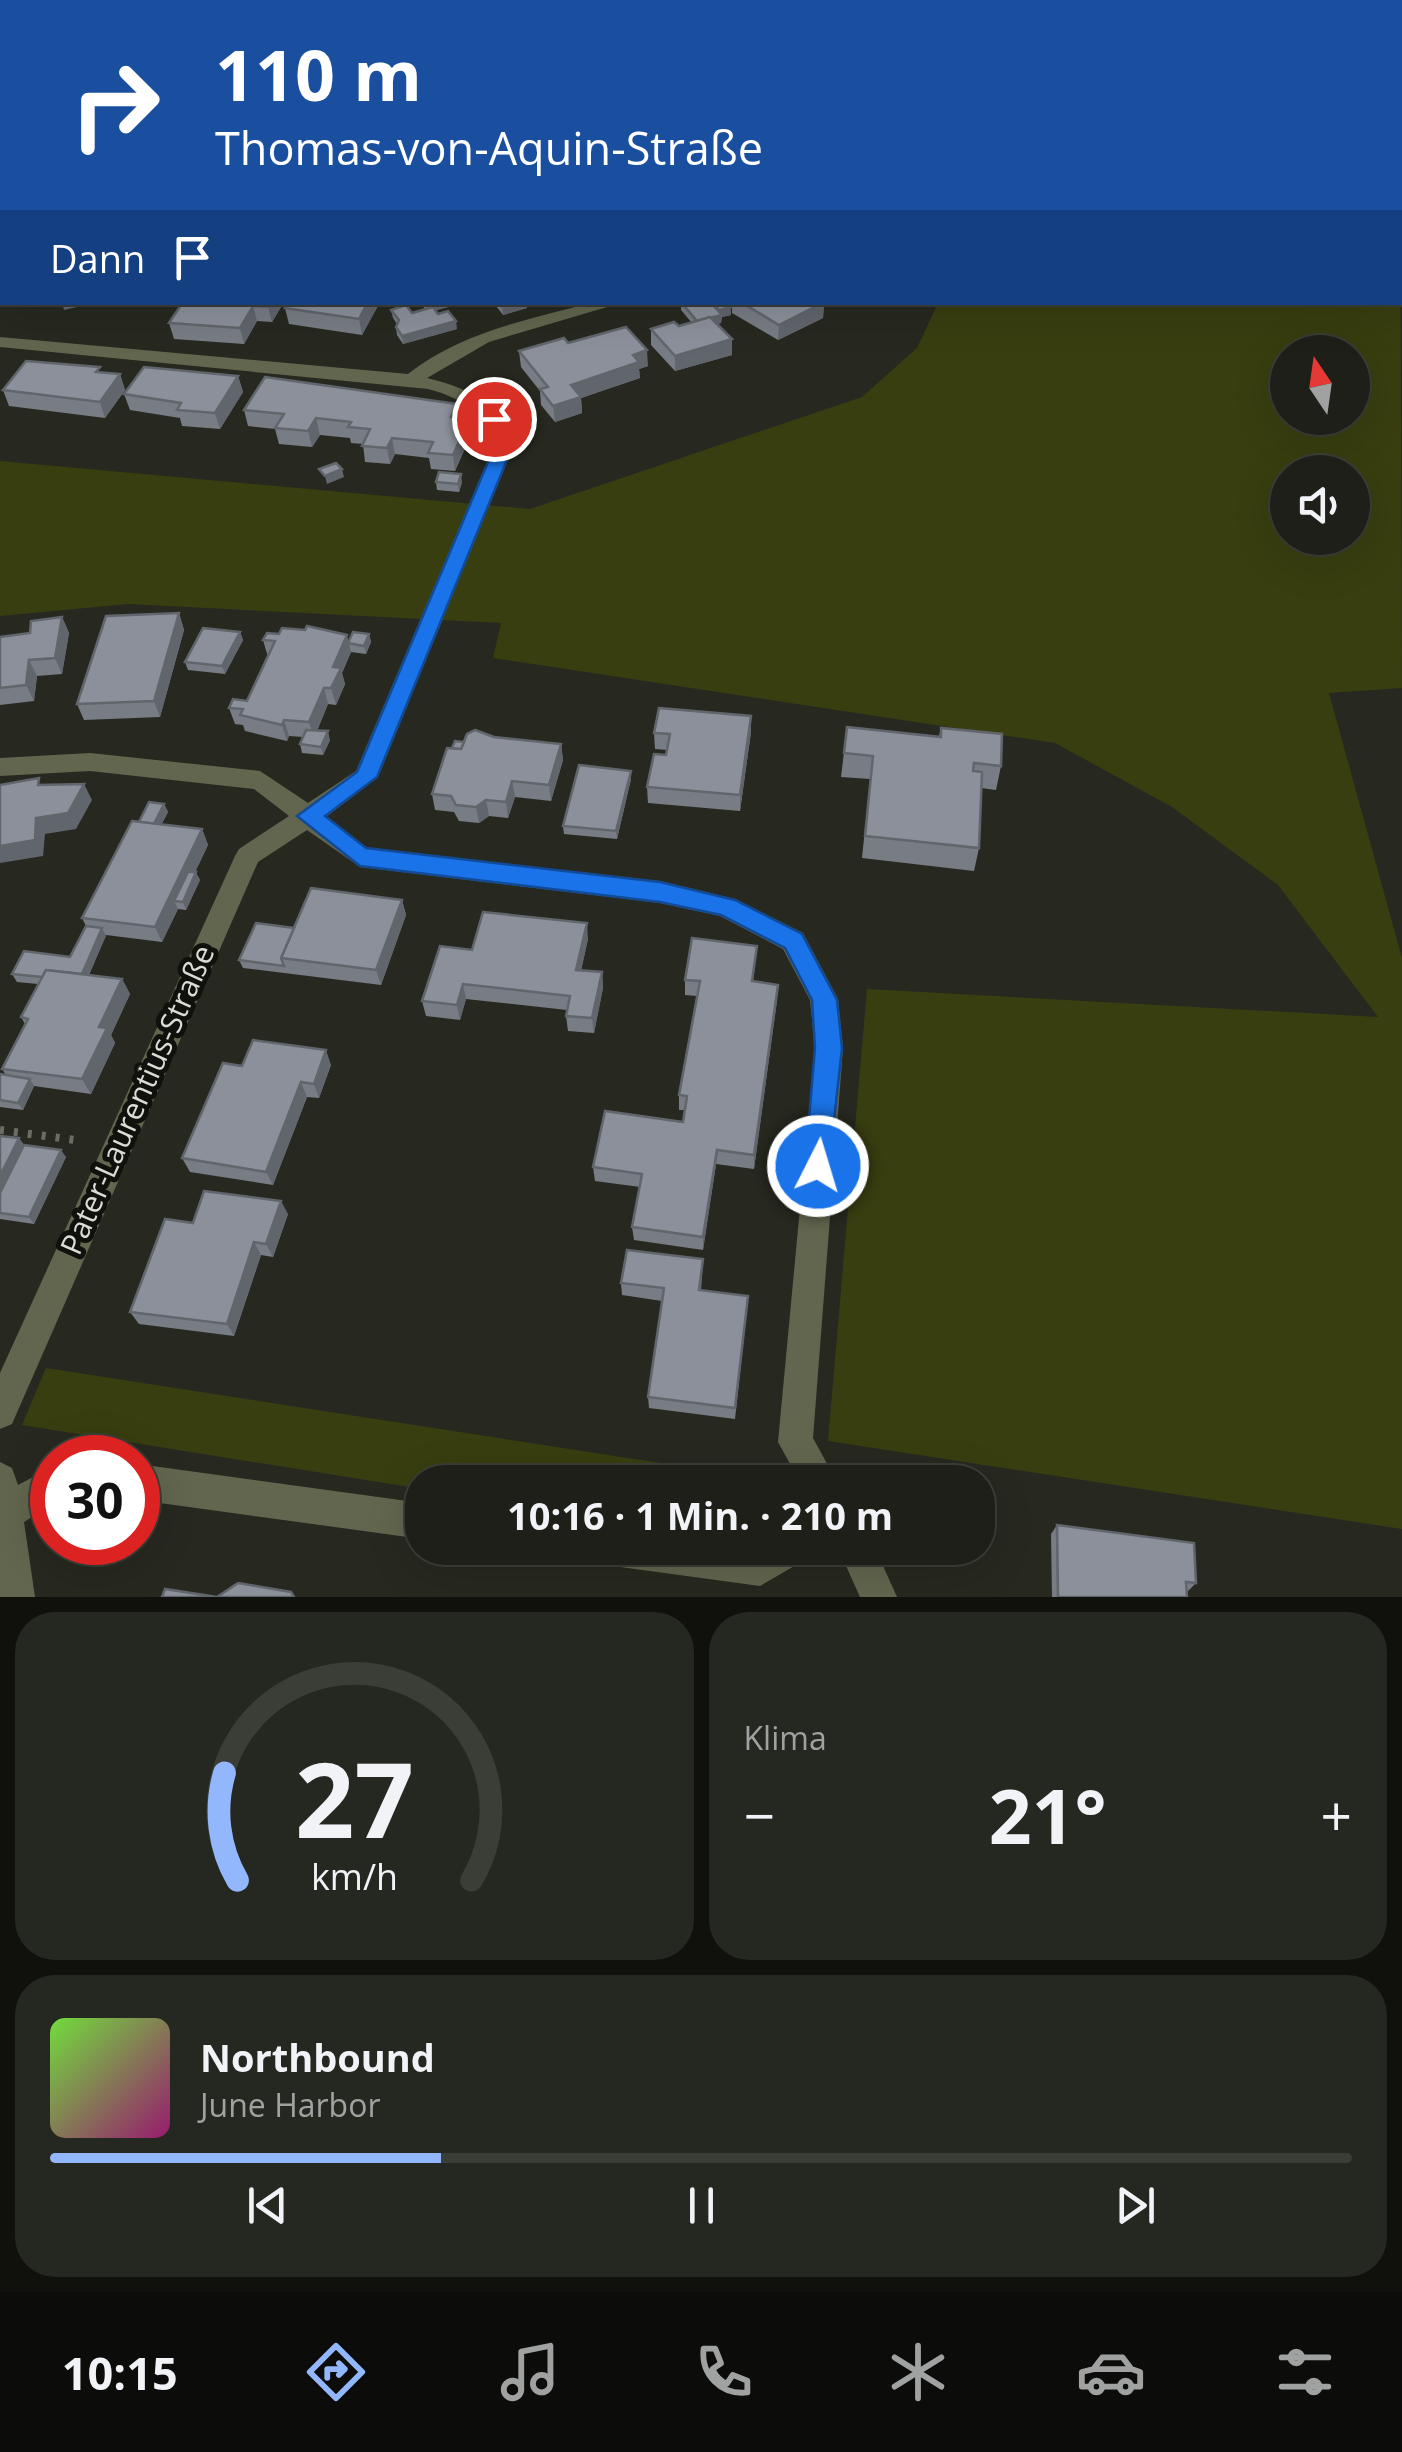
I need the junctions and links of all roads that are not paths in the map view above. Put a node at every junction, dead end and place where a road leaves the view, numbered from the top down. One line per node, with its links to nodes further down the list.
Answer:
1 (605, 305): 3 (street)
2 (0, 342): 3 (street, Pater-Laurentius-Straße)
3 (412, 380): 5 (street, Pater-Laurentius-Straße)
4 (0, 768): 5 (street)
5 (309, 816): 6 (street, Pater-Laurentius-Straße); 7 (street)
6 (0, 1412)
7 (809, 1465)
8 (160, 1485): 11 (street)
9 (30, 1492): 10 (street)
10 (1, 1503): 15 (street)
11 (405, 1519)
12 (738, 1565): 13 (street)
13 (764, 1565)
14 (864, 1565): 16 (street)
15 (16, 1597)
16 (880, 1597)

